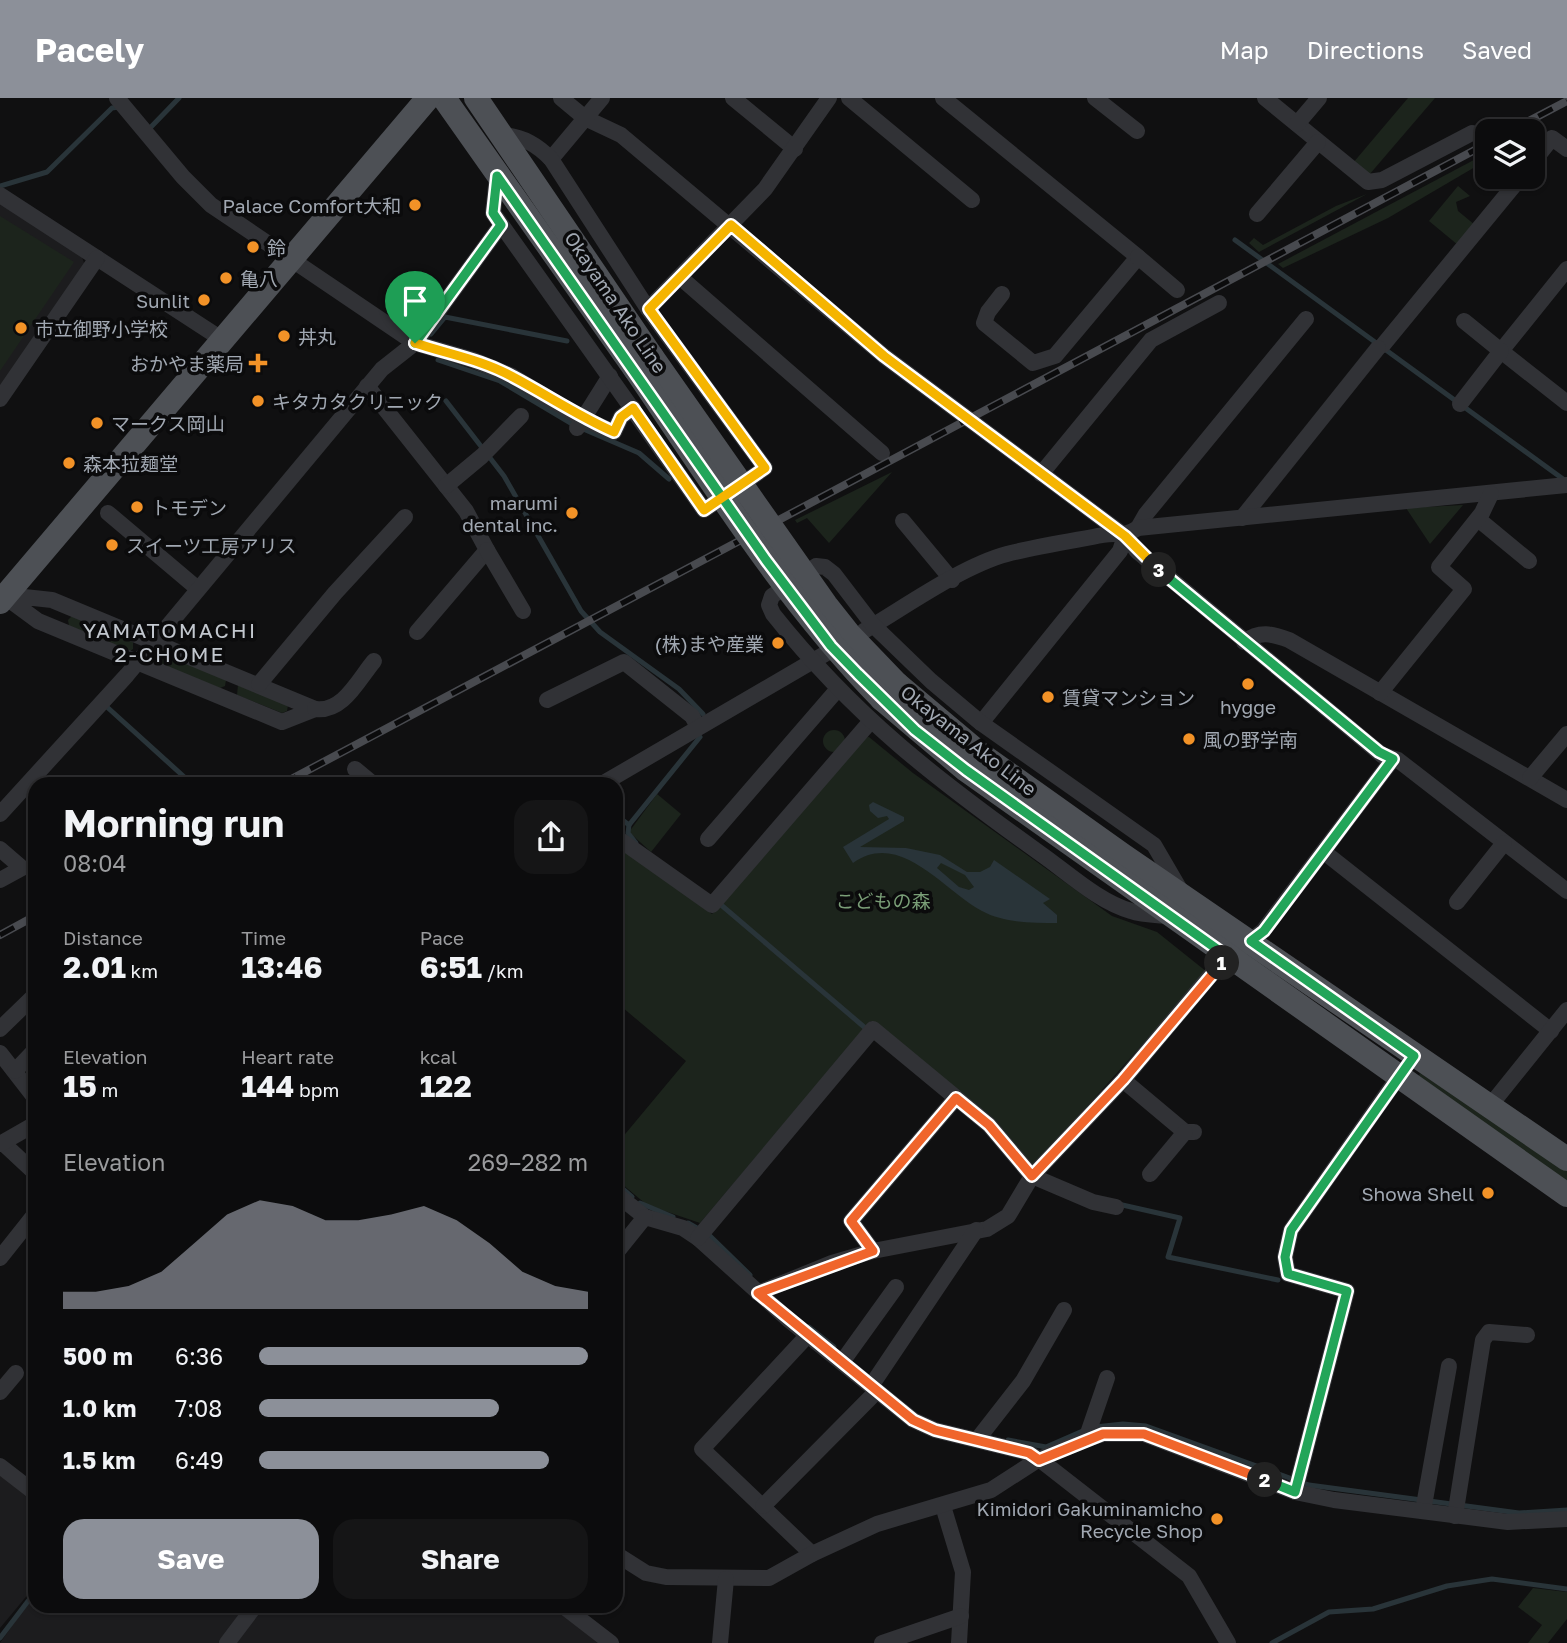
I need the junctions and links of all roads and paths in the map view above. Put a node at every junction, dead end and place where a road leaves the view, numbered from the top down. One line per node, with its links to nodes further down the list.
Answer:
1 (117, 98): 31 (street)
2 (428, 98): 31 (main road)
3 (444, 98): 24 (main road, Okayama Ako Line)
4 (476, 98): 18 (main road, Okayama Ako Line)
5 (561, 98): 14 (street)
6 (602, 98): 14 (street)
7 (733, 98): 20 (street)
8 (829, 98): 20 (street)
9 (849, 98): 27 (street)
10 (943, 98): 32 (street)
11 (1095, 98): 16 (street)
12 (1265, 98): 15 (street)
13 (1319, 98): 15 (street)
14 (585, 118): 23 (street); 30 (street)
15 (1297, 124): 19 (street)
16 (1137, 131)
17 (1472, 133): 19 (street)
18 (503, 135): 23 (street); 45 (main road, Okayama Ako Line)
19 (1318, 142): 28 (street)
20 (791, 146): 30 (street)
21 (1545, 147): 22 (street)
22 (1567, 149)
23 (551, 159): 39 (street)
24 (497, 176): 29 (street); 45 (main road, Okayama Ako Line)
25 (1512, 189): 61 (street)
26 (0, 195): 33 (street)
27 (972, 201)
28 (1257, 214)
29 (501, 225): 43 (street); 46 (street)
30 (731, 225): 35 (street); 55 (street)
31 (292, 257): 42 (main road); 43 (street)
32 (1138, 257): 36 (street); 37 (street)
33 (97, 258): 42 (street); 48 (street)
34 (1567, 269): 44 (street)
35 (681, 278): 39 (street); 54 (street)
36 (1177, 290)
37 (1002, 294)
38 (1219, 303): 55 (street)
39 (649, 309): 51 (street)
40 (1306, 319): 64 (street)
41 (1464, 321): 44 (street)
42 (223, 341): 69 (main road)
43 (415, 343): 47 (street); 53 (street)
44 (1502, 351): 49 (street); 50 (street)
45 (643, 363): 106 (main road, Okayama Ako Line, bridge)
46 (610, 376): 51 (street); 53 (street)
47 (367, 386): 57 (street); 68 (street)
48 (0, 399)
49 (1567, 403)
50 (1460, 404)
51 (633, 408): 53 (street)
52 (521, 416): 57 (street)
53 (580, 424)
54 (882, 453)
55 (1041, 474): 64 (street)
56 (1567, 485): 58 (street)
57 (446, 486): 65 (street)
58 (1491, 494): 61 (street); 62 (street)
59 (107, 513): 68 (street)
60 (405, 517): 79 (street)
61 (1242, 518): 64 (street)
62 (1478, 519): 66 (street); 81 (street)
63 (903, 521): 67 (street)
64 (1132, 532): 67 (street); 74 (street); 86 (street)
65 (487, 550): 70 (street); 72 (street)
66 (1529, 561)
67 (952, 580): 71 (street)
68 (198, 589): 73 (street)
69 (2, 597): 73 (street); 77 (street)
70 (523, 611)
71 (873, 625): 76 (street); 76 (street); 86 (street)
72 (417, 632)
73 (154, 641): 77 (street); 78 (street)
74 (1244, 642): 81 (street); 89 (street)
75 (373, 661): 84 (street)
76 (811, 662): 80 (street); 87 (street)
77 (136, 663): 82 (street); 91 (street)
78 (235, 674): 79 (street); 82 (street)
79 (259, 684): 84 (street)
80 (837, 690): 85 (street); 98 (street)
81 (1380, 692): 94 (street)
82 (225, 699): 84 (street)
83 (547, 699): 87 (street)
84 (316, 709)
85 (870, 722): 99 (street); 106 (street)
86 (981, 723): 106 (street)
87 (698, 727): 93 (street)
88 (1567, 734): 94 (street)
89 (1393, 759): 100 (street); 102 (street)
90 (355, 768): 92 (street)
91 (33, 777)
92 (365, 777)
93 (614, 777)
94 (1530, 778): 96 (street)
95 (28, 783): 97 (street)
96 (1567, 800)
97 (0, 814)
98 (708, 839)
99 (623, 842)
100 (1504, 843): 104 (street); 105 (street)
101 (0, 849): 103 (street)
102 (1324, 852): 107 (street); 112 (street)
103 (0, 880)
104 (1567, 891)
105 (1457, 902)
106 (1179, 908): 107 (main road, Okayama Ako Line); 108 (main road, Okayama Ako Line)
107 (1251, 941): 108 (street); 114 (main road, Okayama Ako Line)
108 (1228, 957): 117 (main road, Okayama Ako Line); 118 (street)
109 (28, 1002): 111 (street)
110 (1567, 1010): 112 (street)
111 (0, 1028)
112 (1550, 1031): 121 (street)
113 (0, 1053): 116 (street)
114 (1414, 1056): 117 (street); 121 (main road, Okayama Ako Line)
115 (28, 1057): 116 (street)
116 (15, 1071): 119 (street)
117 (1398, 1078): 128 (main road, Okayama Ako Line); 156 (street)
118 (1123, 1080): 126 (street); 127 (street)
119 (28, 1089)
120 (953, 1100): 127 (street); 134 (street); 136 (street)
121 (1489, 1107): 124 (main road, Okayama Ako Line)
122 (28, 1128): 123 (street)
123 (1, 1144): 125 (street)
124 (1567, 1159)
125 (28, 1167)
126 (1150, 1174)
127 (1032, 1176): 130 (street); 133 (street)
128 (1567, 1195)
129 (623, 1200): 131 (street)
130 (1116, 1207)
131 (645, 1217): 134 (street); 135 (street)
132 (28, 1223): 137 (street)
133 (976, 1230): 136 (street); 149 (street)
134 (701, 1234): 139 (street)
135 (623, 1244)
136 (873, 1251): 139 (street)
137 (0, 1258)
138 (896, 1287): 145 (street)
139 (763, 1291): 143 (street)
140 (1064, 1310): 152 (street)
141 (1490, 1315): 142 (street)
142 (1489, 1332): 144 (street); 160 (street)
143 (808, 1335): 145 (street); 158 (street)
144 (1527, 1335)
145 (845, 1358): 149 (street)
146 (1449, 1366): 157 (street)
147 (16, 1373): 150 (street)
148 (1107, 1378): 151 (street)
149 (874, 1384): 152 (street); 158 (street)
150 (0, 1392)
151 (1087, 1432): 153 (street); 156 (street)
152 (979, 1436): 153 (street)
153 (1039, 1460): 159 (street); 173 (street)
154 (0, 1466): 155 (street)
155 (28, 1481)
156 (1297, 1485): 157 (street)
157 (1424, 1505): 160 (street)
158 (763, 1506): 162 (street)
159 (943, 1506): 162 (street); 167 (street)
160 (1456, 1509): 161 (street)
161 (1567, 1520)
162 (812, 1554): 164 (street)
163 (623, 1558): 164 (street)
164 (726, 1579): 170 (street)
165 (250, 1613): 168 (street)
166 (572, 1613): 169 (street)
167 (961, 1616): 171 (street); 172 (street)
168 (227, 1643)
169 (611, 1643)
170 (720, 1643)
171 (882, 1643)
172 (959, 1643)
173 (1228, 1643)

